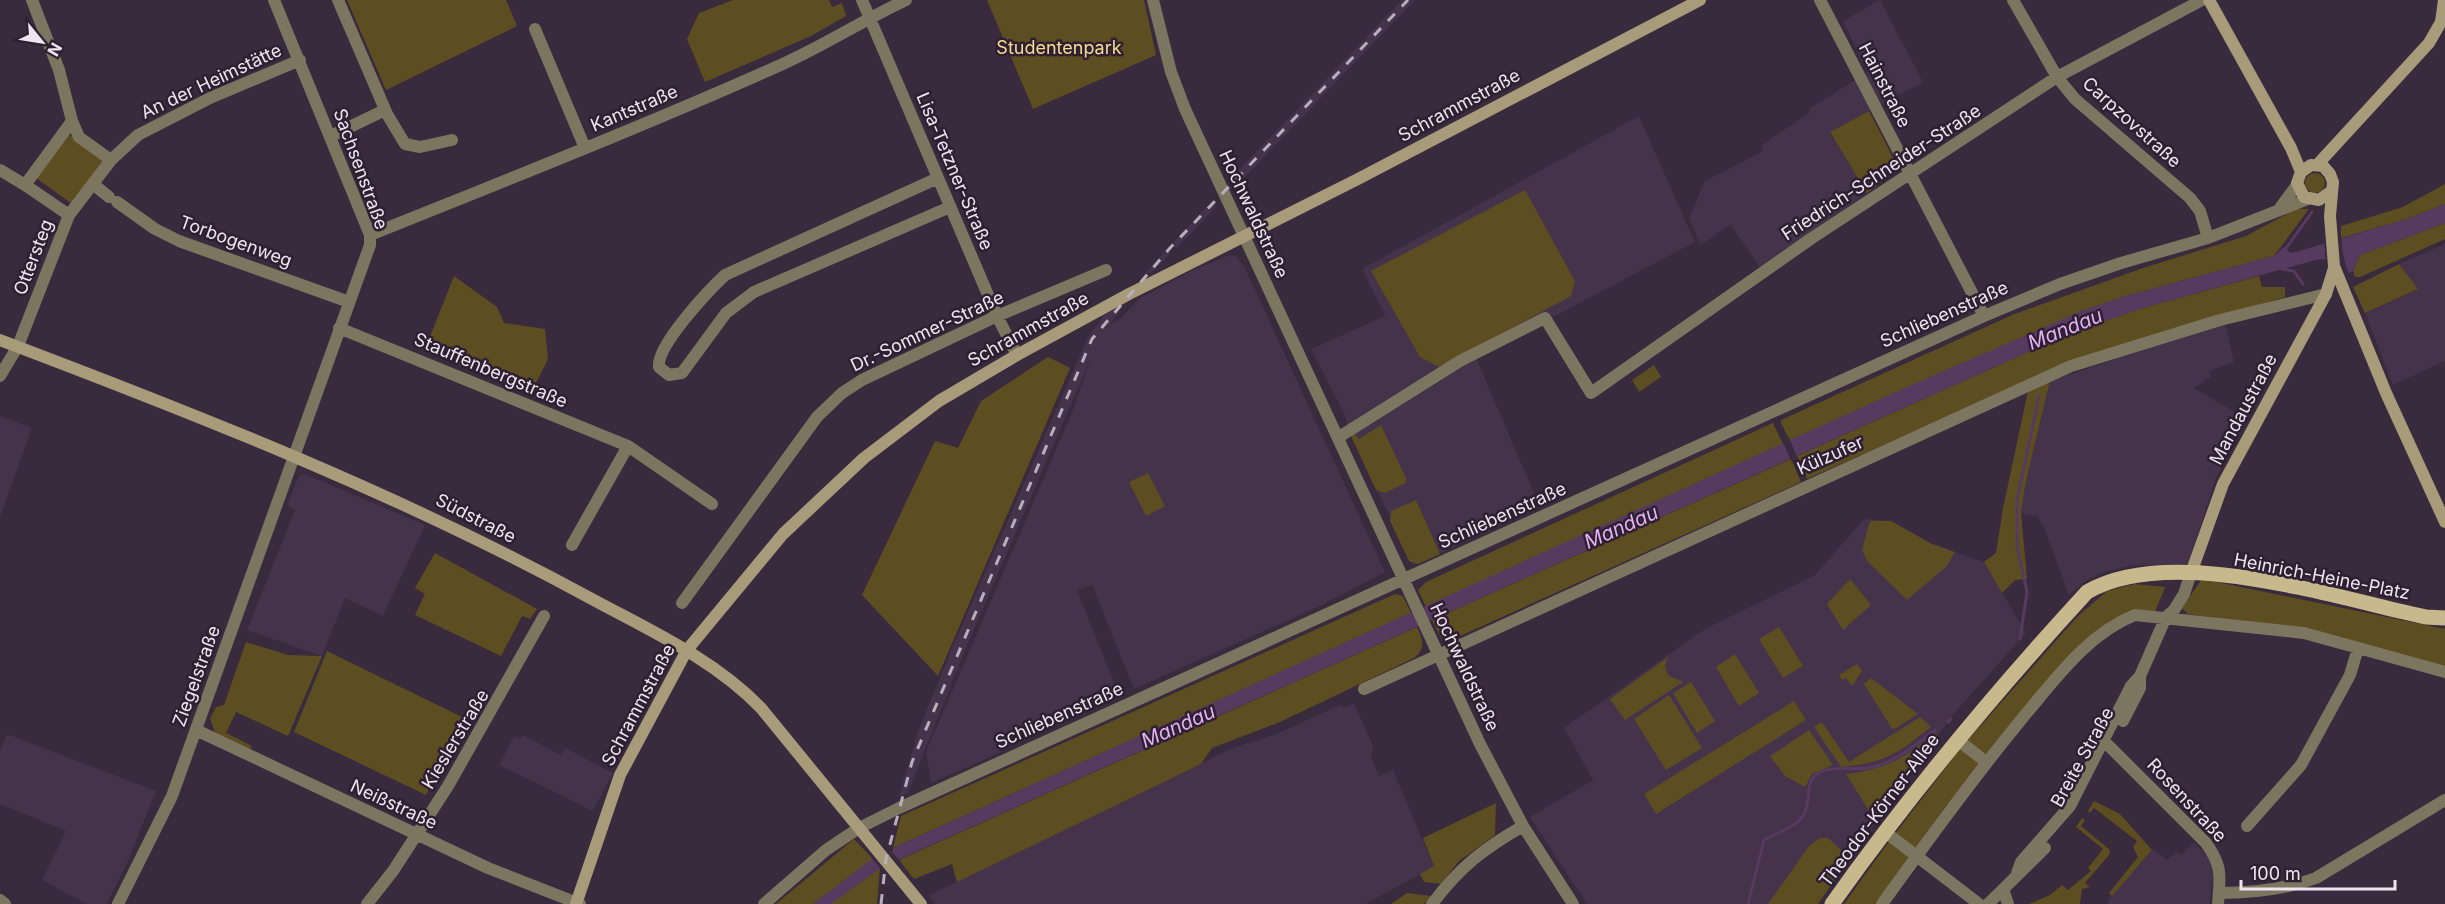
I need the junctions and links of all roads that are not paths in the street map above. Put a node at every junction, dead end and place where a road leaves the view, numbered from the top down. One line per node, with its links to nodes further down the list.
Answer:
1 (32, 0): 18 (street)
2 (274, 0): 15 (street, Sachsenstraße)
3 (338, 0): 17 (street)
4 (862, 0): 13 (street, Lisa-Tetzner-Straße)
5 (906, 0): 13 (street, Kantstraße)
6 (1153, 0): 37 (street, Hochwaldstraße)
7 (1700, 0): 37 (main road, Schrammstraße)
8 (1820, 0): 25 (street, Hainstraße)
9 (2013, 0): 16 (street, Carpzovstraße)
10 (2202, 0): 16 (street, Friedrich-Schneider-Straße)
11 (2209, 0): 23 (main road)
12 (2444, 0): 23 (main road)
13 (869, 17): 21 (street, Kantstraße); 26 (street, Lisa-Tetzner-Straße)
14 (535, 28): 21 (street)
15 (300, 60): 19 (street, Sachsenstraße); 22 (street, An der Heimstätte)
16 (2057, 78): 25 (street, Friedrich-Schneider-Straße); 38 (street, Carpzovstraße)
17 (385, 110): 19 (street); 20 (street)
18 (72, 121): 22 (street); 28 (street)
19 (331, 136): 36 (street, Sachsenstraße)
20 (452, 140)
21 (585, 148): 36 (street, Kantstraße)
22 (111, 160): 27 (street, An der Heimstätte)
23 (2314, 168): 29 (main road); 30 (main road)
24 (0, 170): 28 (street)
25 (1911, 174): 43 (street, Hainstraße); 49 (street, Friedrich-Schneider-Straße)
26 (938, 178): 32 (street, Lisa-Tetzner-Straße); 32 (street)
27 (93, 184): 34 (street, Ottersteg); 41 (street, Torbogenweg)
28 (25, 185): 34 (street)
29 (2297, 185): 31 (main road); 33 (street, Schliebenstraße)
30 (2330, 192): 31 (main road); 35 (main road, Mandaustraße)
31 (2312, 200): 33 (street, Schliebenstraße); 35 (main road)
32 (950, 207): 42 (street, Lisa-Tetzner-Straße)
33 (2279, 209): 38 (street, Schliebenstraße)
34 (69, 215): 46 (street, Ottersteg)
35 (2330, 216): 40 (main road, Mandaustraße)
36 (370, 235): 41 (street, Sachsenstraße)
37 (1244, 236): 47 (main road, Schrammstraße); 49 (street, Hochwaldstraße)
38 (2208, 238): 43 (street, Schliebenstraße)
39 (1106, 270): 42 (street, Dr.-Sommer-Straße)
40 (2332, 286): 53 (main road); 56 (main road, Mandaustraße); 64 (street, Külzufer)
41 (349, 302): 44 (street, Sachsenstraße)
42 (997, 316): 47 (street, Lisa-Tetzner-Straße); 58 (street, Dr.-Sommer-Straße)
43 (1984, 316): 57 (street, Schliebenstraße)
44 (339, 328): 50 (street, Stauffenbergstraße); 51 (street, Sachsenstraße)
45 (0, 339): 46 (main road, Südstraße)
46 (18, 346): 48 (street, Ottersteg); 51 (main road, Südstraße)
47 (1017, 355): 63 (main road, Schrammstraße)
48 (0, 376)
49 (1339, 437): 57 (street, Hochwaldstraße)
50 (627, 446): 52 (street, Stauffenbergstraße); 55 (street)
51 (295, 455): 63 (main road, Südstraße); 67 (street, Ziegelstraße)
52 (712, 504)
53 (2442, 508): 54 (main road)
54 (2445, 522)
55 (572, 545)
56 (2191, 573): 59 (street, Breite Straße); 61 (main road, Heinrich-Heine-Platz); 68 (main road, Theodor-Körner-Allee)
57 (1404, 579): 64 (street, Hochwaldstraße); 75 (street, Schliebenstraße)
58 (682, 603)
59 (2168, 615): 62 (street); 69 (street, Breite Straße); 70 (street)
60 (544, 616): 76 (street, Kieslerstraße)
61 (2445, 618)
62 (2358, 648): 65 (street); 73 (street)
63 (687, 650): 75 (main road, Südstraße); 84 (main road, Schrammstraße)
64 (1439, 654): 66 (street, Külzufer); 72 (street, Hochwaldstraße)
65 (2445, 672)
66 (1364, 689)
67 (196, 730): 76 (street, Neißstraße); 82 (street, Ziegelstraße)
68 (1958, 740): 70 (street, Theodor-Körner-Allee); 74 (main road, Theodor-Körner-Allee)
69 (2107, 744): 78 (street, Breite Straße); 79 (street, Rosenstraße)
70 (1986, 762): 77 (street)
71 (2445, 800): 79 (street)
72 (1523, 826): 87 (street); 88 (street, Hochwaldstraße)
73 (2247, 826)
74 (1884, 831): 77 (street); 89 (main road, Theodor-Körner-Allee)
75 (863, 832): 85 (street, Schliebenstraße); 86 (main road, Südstraße)
76 (418, 834): 83 (street, Kieslerstraße); 84 (street, Neißstraße)
77 (1917, 855): 90 (street); 91 (street)
78 (2003, 889): 92 (street, Breite Straße); 93 (street)
79 (2218, 898)
80 (0, 900): 81 (street)
81 (4, 904)
82 (118, 904)
83 (368, 904)
84 (577, 904)
85 (764, 904)
86 (921, 904)
87 (1432, 904)
88 (1573, 904)
89 (1832, 904)
90 (1882, 904)
91 (1979, 904)
92 (1988, 904)
93 (2008, 904)

